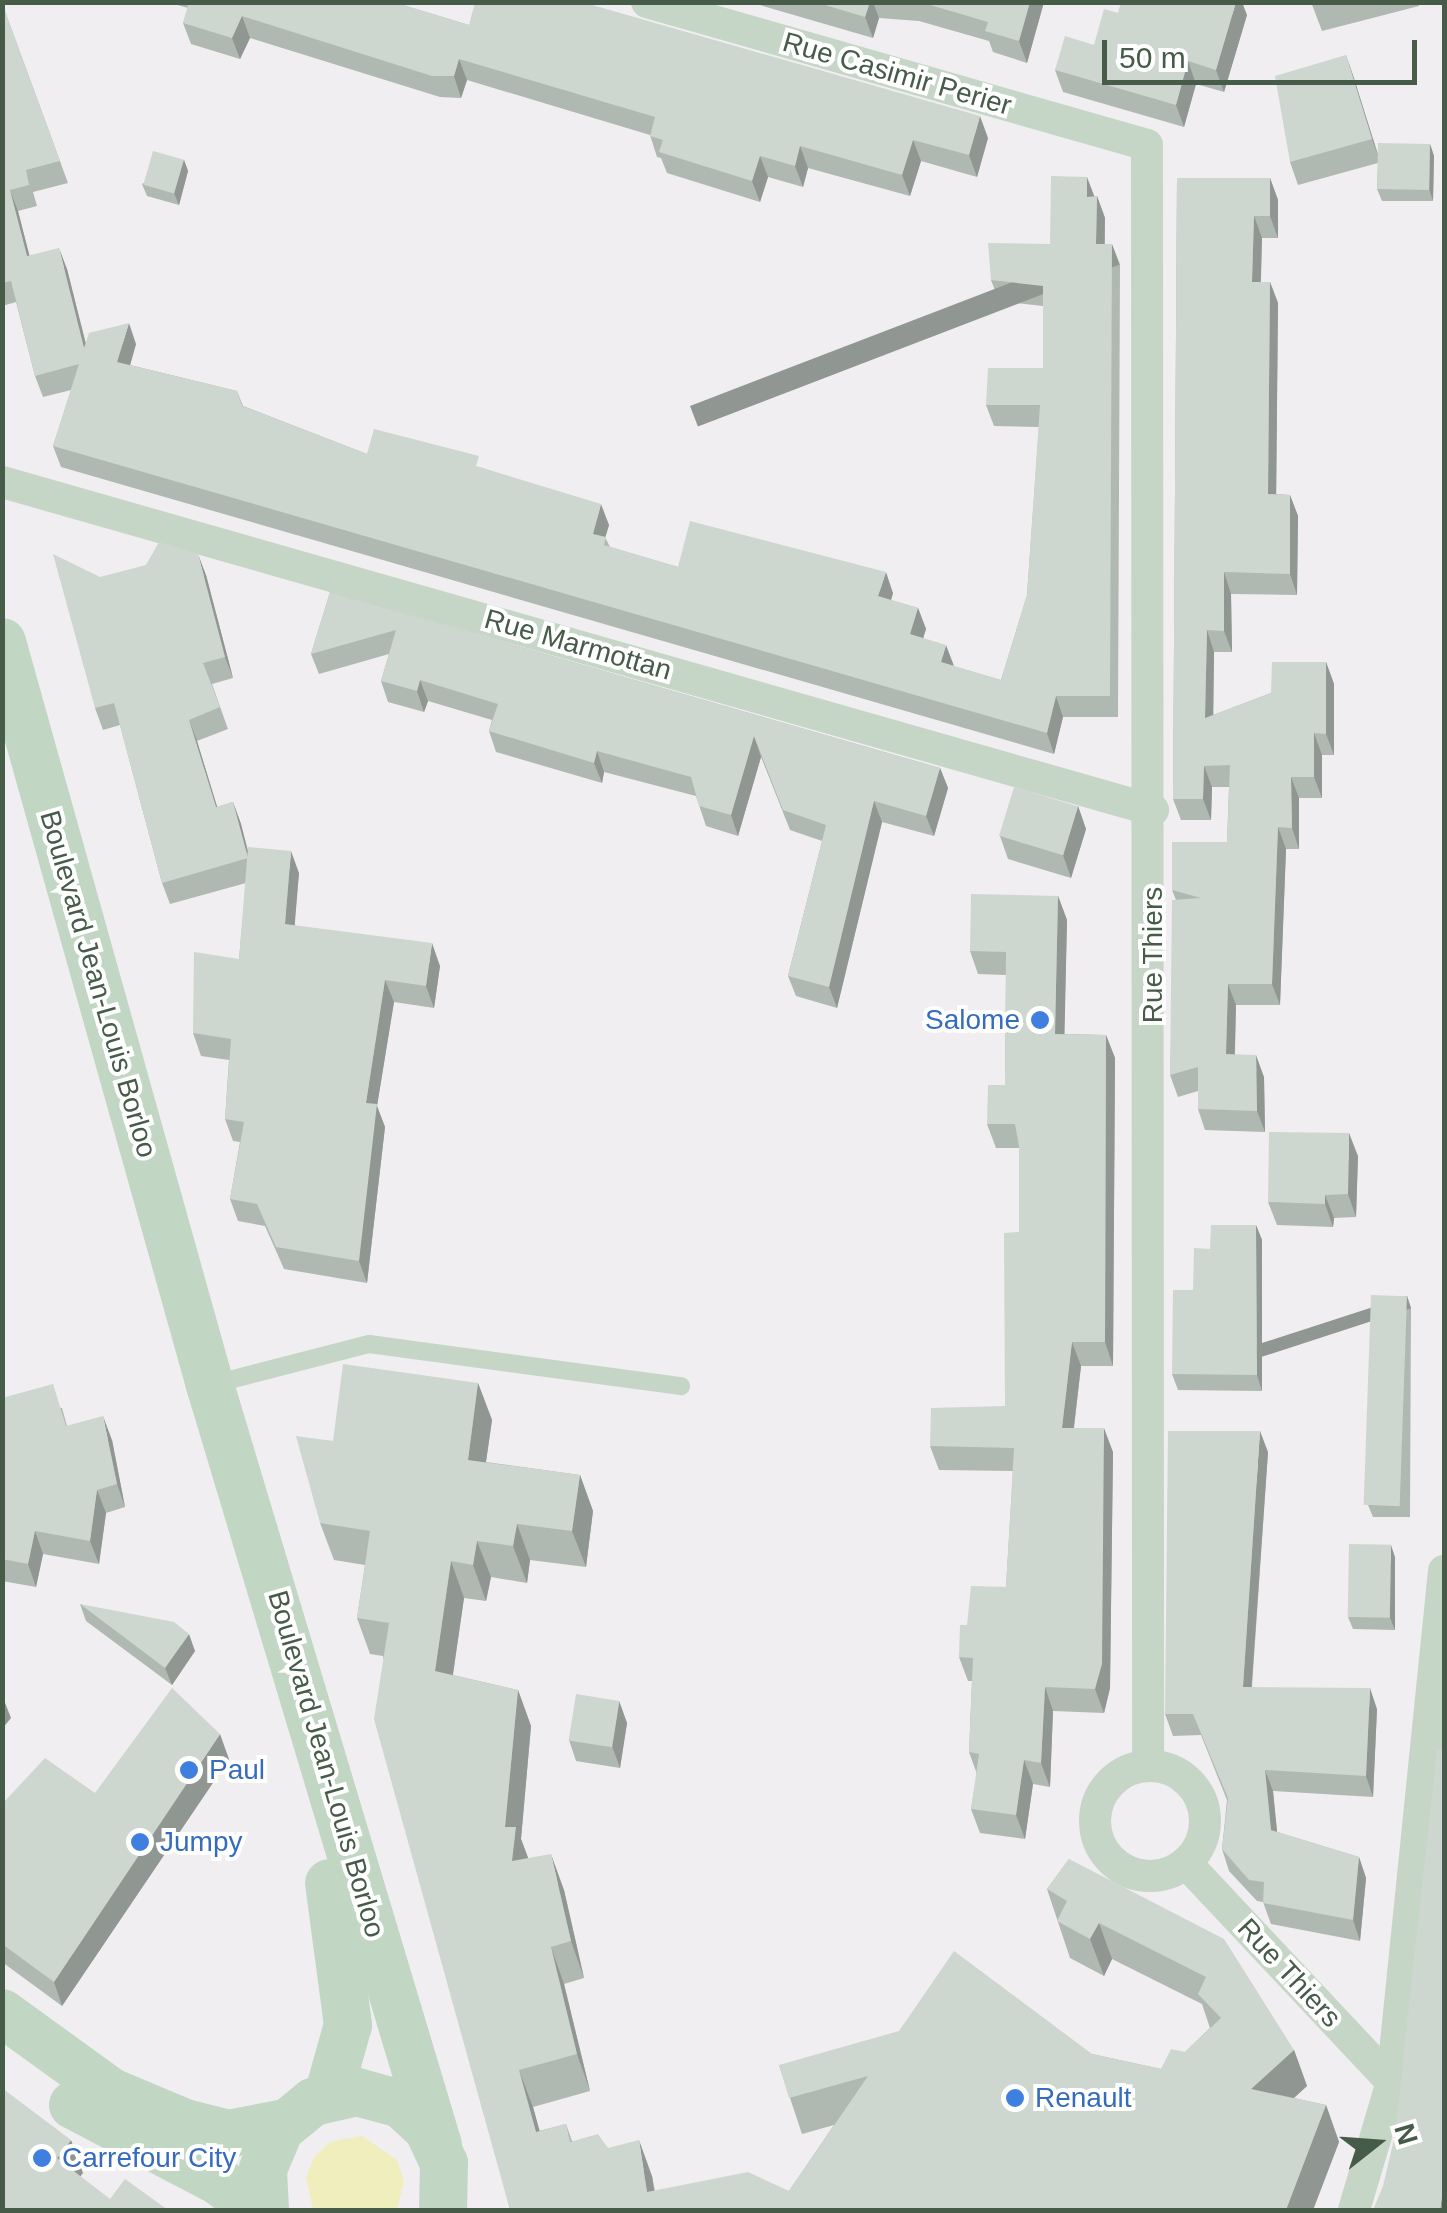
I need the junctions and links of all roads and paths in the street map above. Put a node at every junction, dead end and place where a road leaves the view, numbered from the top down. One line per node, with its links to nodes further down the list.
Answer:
1 (648, 2): 2 (street, Rue Casimir Perier)
2 (1147, 145): 5 (street, Rue Thiers)
3 (2, 482): 5 (street, Rue Marmottan)
4 (2, 642): 6 (main road, Boulevard Jean-Louis Borloo)
5 (1154, 810): 9 (street, Rue Thiers)
6 (210, 1385): 7 (lane); 14 (main road, Boulevard Jean-Louis Borloo); 16 (main road, Boulevard Jean-Louis Borloo)
7 (681, 1386)
8 (1444, 1571): 13 (street)
9 (1148, 1765): 10 (street); 10 (street)
10 (1186, 1864): 13 (street, Rue Thiers)
11 (2, 2013): 15 (main road)
12 (2, 2052): 17 (main road)
13 (1392, 2082): 20 (street)
14 (328, 2096): 15 (main road); 16 (main road)
15 (286, 2123): 18 (main road)
16 (438, 2145): 19 (main road, Boulevard Jean-Louis Borloo)
17 (256, 2210)
18 (265, 2210)
19 (443, 2210)
20 (1354, 2210)

